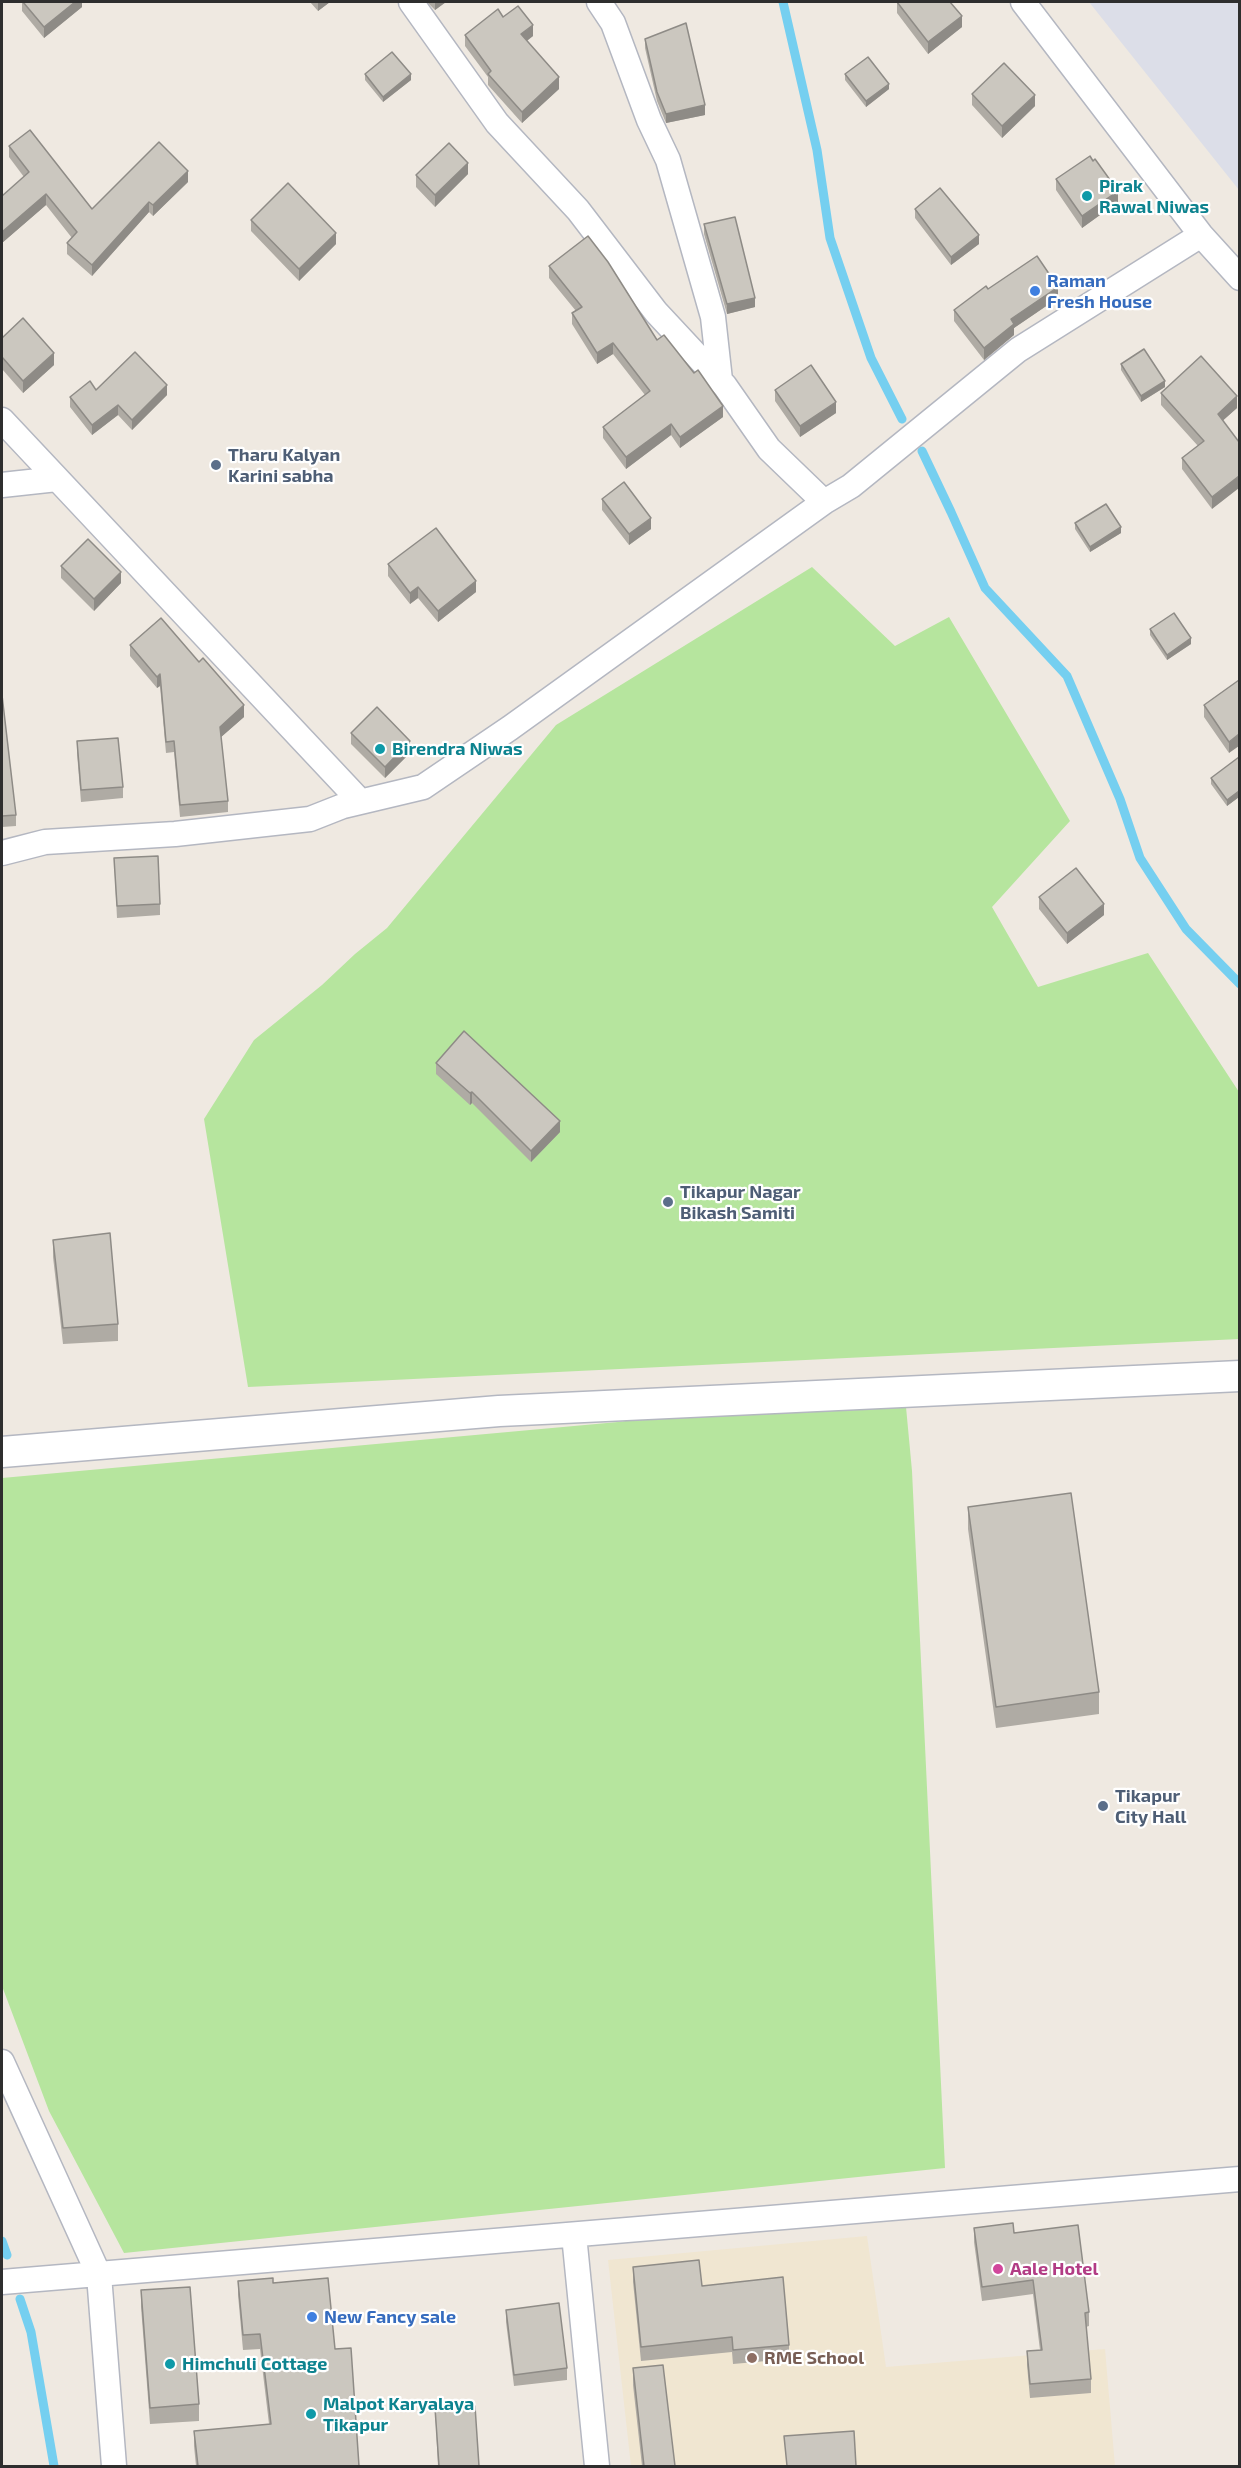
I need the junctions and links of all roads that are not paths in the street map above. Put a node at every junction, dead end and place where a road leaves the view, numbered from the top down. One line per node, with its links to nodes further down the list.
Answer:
1 (411, 2): 6 (street)
2 (599, 2): 6 (street)
3 (1023, 2): 4 (street)
4 (1201, 235): 5 (street); 10 (street)
5 (1239, 278)
6 (720, 381): 10 (street)
7 (2, 420): 8 (street)
8 (57, 478): 9 (street); 11 (street)
9 (2, 485)
10 (824, 502): 11 (street)
11 (360, 801): 12 (street)
12 (2, 853)
13 (1239, 1376): 14 (street)
14 (2, 1452)
15 (2, 2062): 18 (street)
16 (1239, 2179): 17 (street)
17 (574, 2235): 18 (street); 21 (street)
18 (99, 2275): 19 (street); 20 (street)
19 (2, 2282)
20 (114, 2466)
21 (597, 2466)

